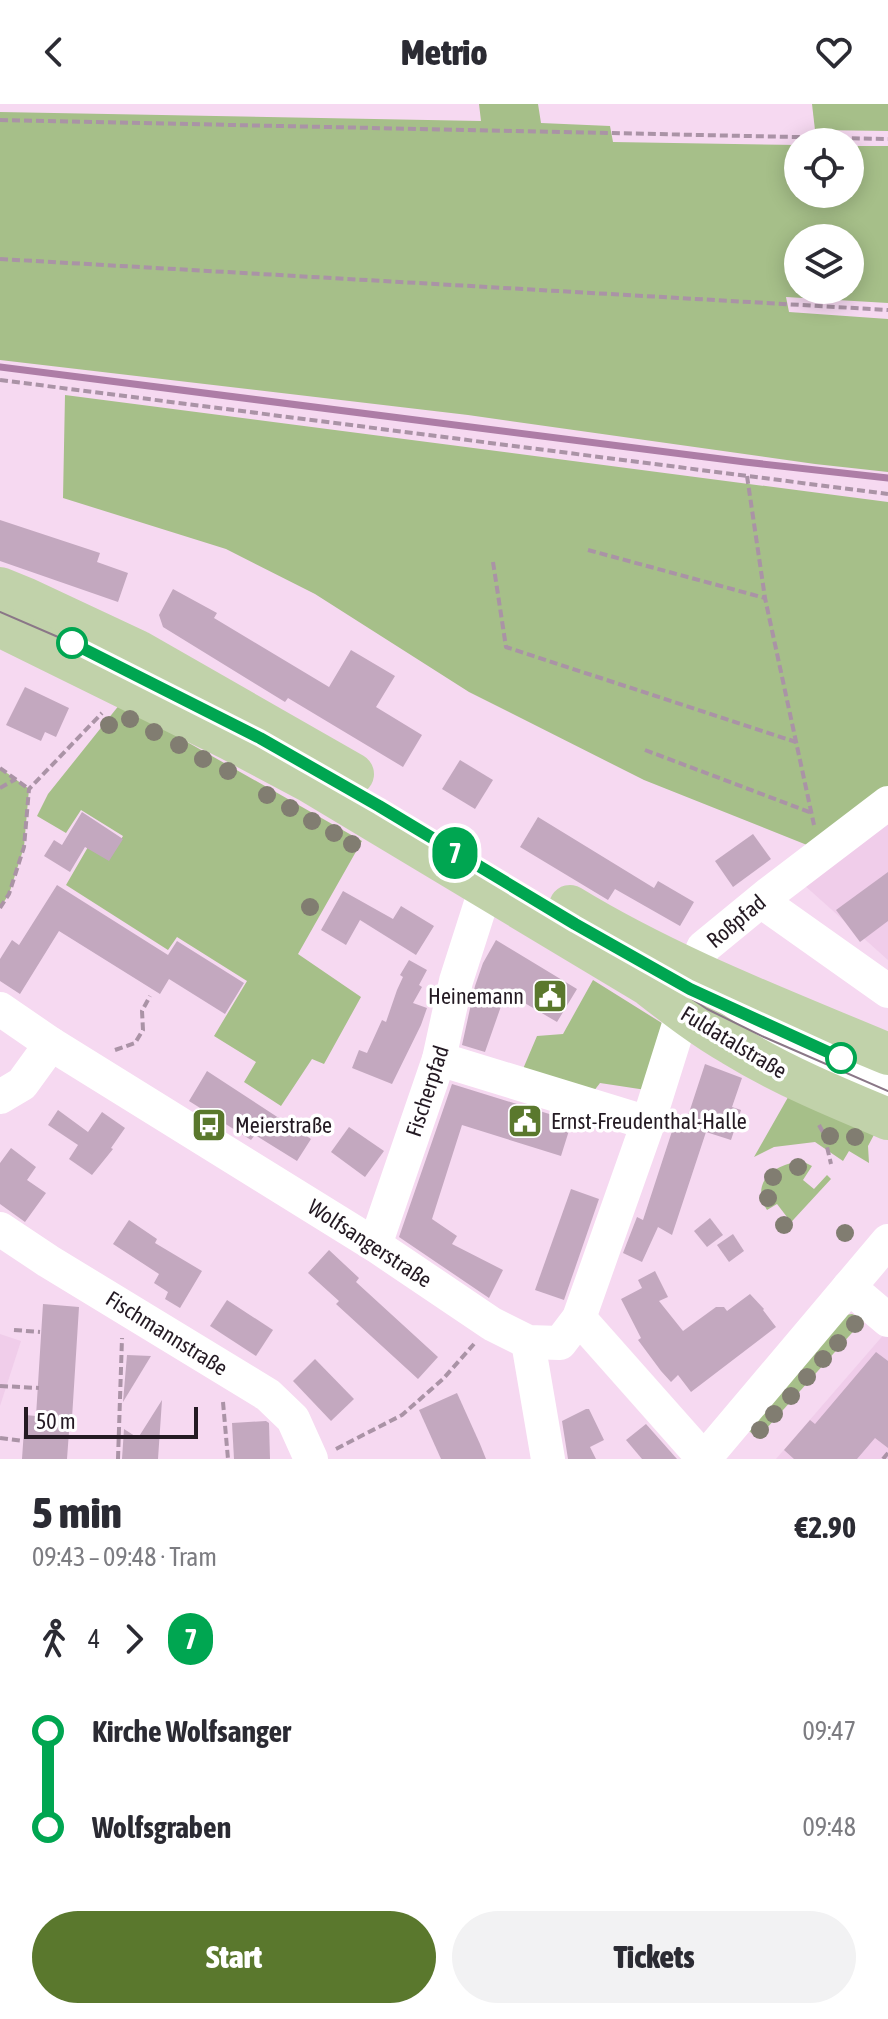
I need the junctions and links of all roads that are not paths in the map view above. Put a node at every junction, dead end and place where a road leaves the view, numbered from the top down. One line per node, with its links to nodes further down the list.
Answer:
1 (0, 588): 6 (main road, Fuldatalstraße)
2 (0, 626): 4 (main road, Fuldatalstraße)
3 (888, 803): 5 (street, Roßpfad)
4 (489, 891): 9 (main road, Fuldatalstraße); 12 (street, Fischerpfad)
5 (761, 901): 6 (street, Roßpfad); 7 (street)
6 (695, 972): 9 (street, Roßpfad); 11 (main road, Fuldatalstraße)
7 (888, 991)
8 (0, 1009): 10 (street, Wolfsangerstraße)
9 (700, 1010): 13 (street); 15 (main road, Fuldatalstraße); 16 (street, Roßpfad)
10 (51, 1044): 14 (street); 19 (street, Wolfsangerstraße)
11 (888, 1054)
12 (439, 1059): 16 (street); 19 (street, Fischerpfad)
13 (888, 1084)
14 (0, 1097)
15 (888, 1119)
16 (648, 1123): 21 (street, Roßpfad)
17 (0, 1229): 24 (street, Fischmannstraße)
18 (888, 1241): 20 (street)
19 (375, 1245): 23 (street, Wolfsangerstraße)
20 (849, 1287): 22 (street); 26 (street)
21 (579, 1318): 23 (street); 26 (street)
22 (888, 1320)
23 (528, 1342): 25 (street)
24 (320, 1456)
25 (548, 1459)
26 (704, 1459)

